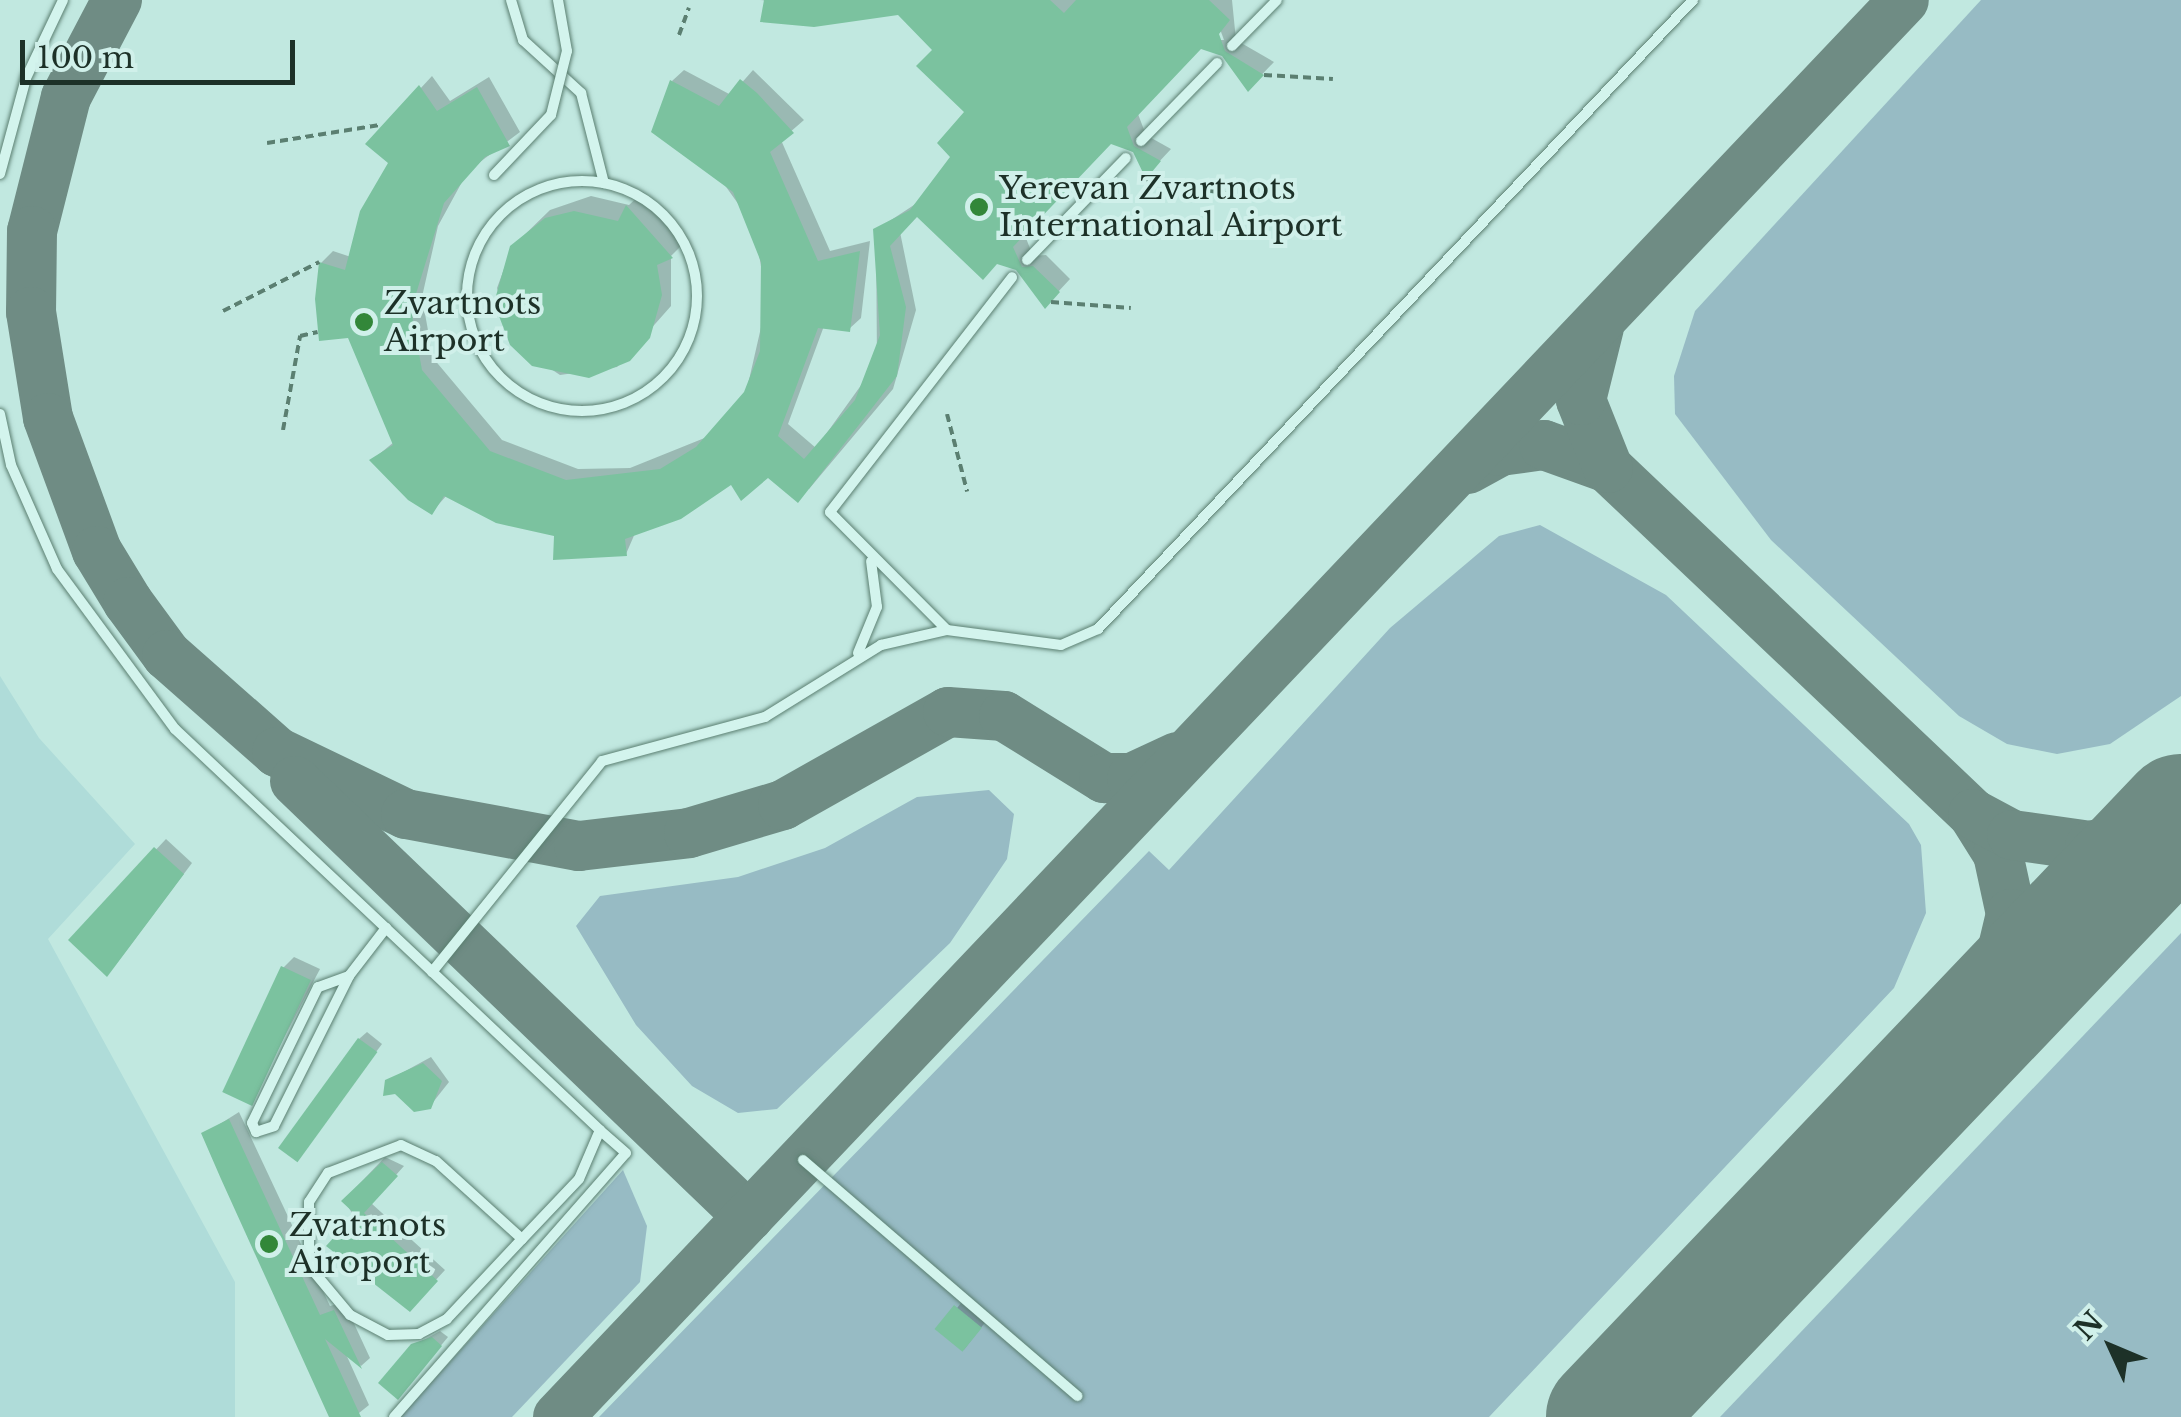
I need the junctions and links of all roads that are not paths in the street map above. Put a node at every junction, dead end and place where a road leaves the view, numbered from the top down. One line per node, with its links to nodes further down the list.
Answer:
1 (63, 0): 10 (lane)
2 (511, 0): 12 (lane)
3 (558, 0): 11 (lane, bridge)
4 (1277, 0): 6 (lane)
5 (1693, 0): 17 (lane)
6 (1232, 46)
7 (1216, 63): 8 (lane)
8 (1141, 141)
9 (1126, 158): 13 (lane)
10 (0, 174)
11 (494, 174)
12 (604, 183): 12 (lane)
13 (1028, 260)
14 (1012, 277): 16 (lane)
15 (0, 414): 19 (lane)
16 (868, 556): 17 (lane); 18 (lane)
17 (947, 630): 18 (lane)
18 (858, 654): 20 (lane)
19 (386, 928): 20 (lane); 21 (lane)
20 (432, 972): 22 (lane)
21 (349, 976): 21 (lane)
22 (600, 1130): 24 (lane); 26 (lane)
23 (803, 1160): 25 (lane)
24 (522, 1239): 24 (lane)
25 (1077, 1396)
26 (394, 1417)

